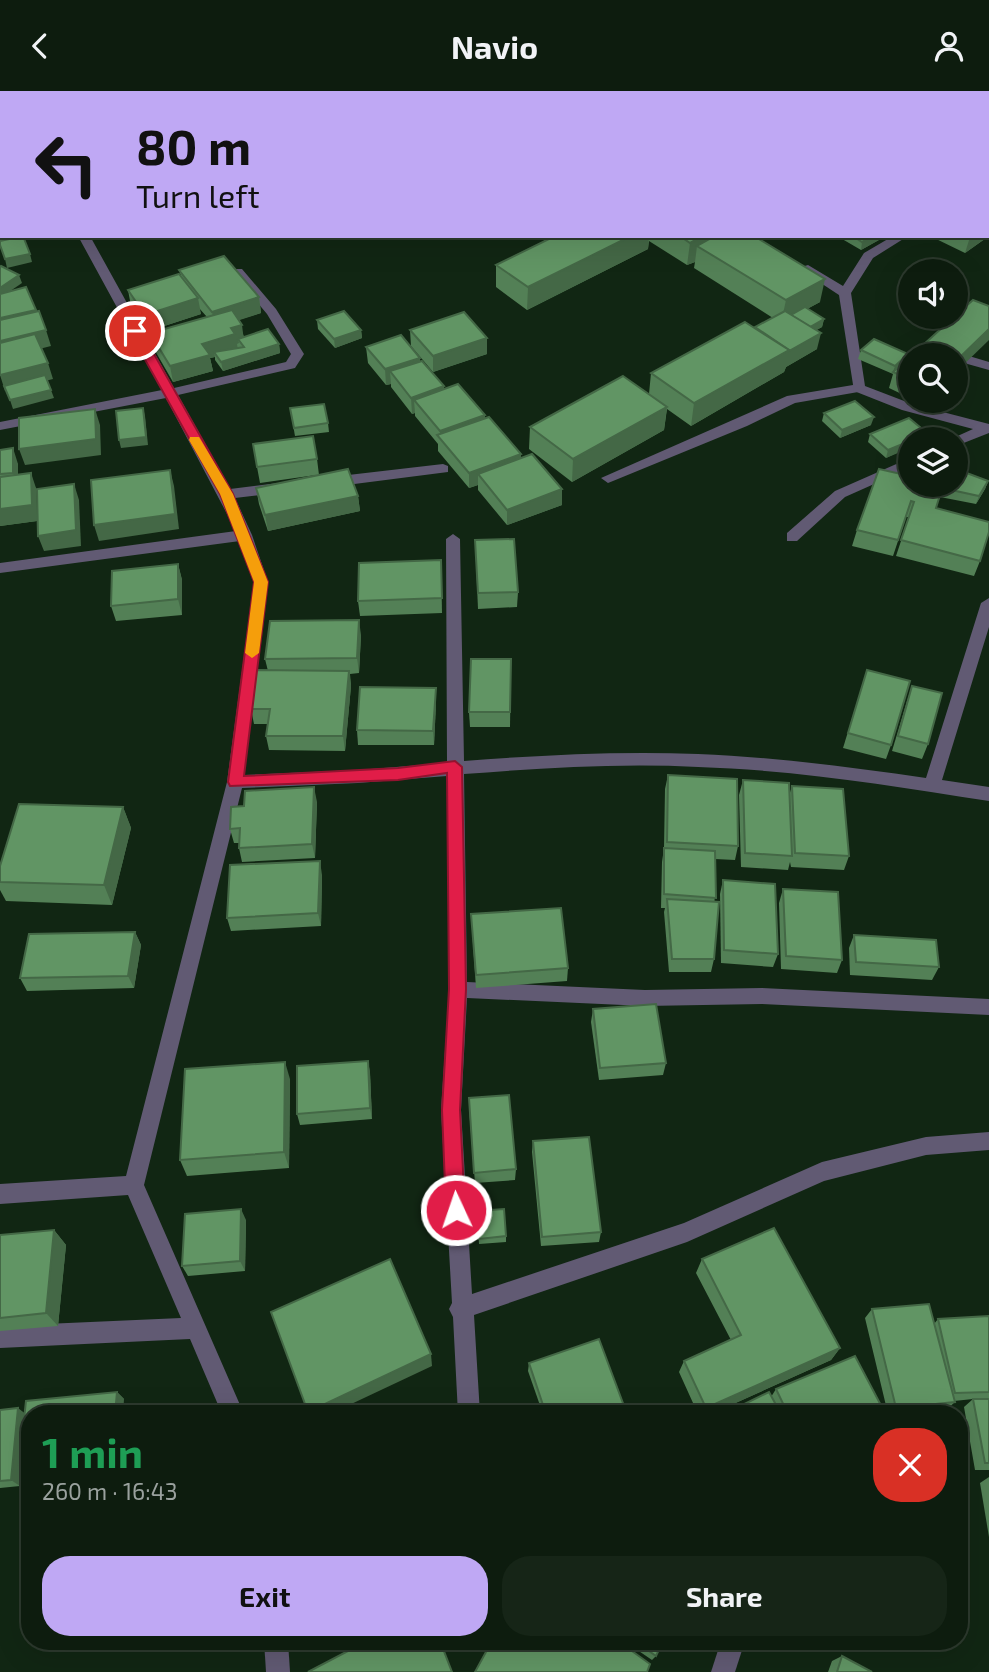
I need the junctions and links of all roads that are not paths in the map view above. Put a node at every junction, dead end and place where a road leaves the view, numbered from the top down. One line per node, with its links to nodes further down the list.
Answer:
1 (85, 238): 9 (street)
2 (898, 238): 5 (street)
3 (789, 260): 5 (street)
4 (238, 272): 9 (street)
5 (845, 293): 8 (street)
6 (969, 360): 7 (street)
7 (989, 366)
8 (859, 388): 11 (street); 15 (street)
9 (169, 393): 10 (street); 16 (street)
10 (0, 426)
11 (988, 428): 12 (street)
12 (968, 437)
13 (898, 468): 18 (street)
14 (443, 469): 16 (street)
15 (608, 478)
16 (226, 494): 17 (street)
17 (245, 535): 20 (street); 23 (street)
18 (792, 537)
19 (453, 539): 22 (street)
20 (0, 568)
21 (989, 603): 24 (street)
22 (455, 767): 23 (street); 24 (street); 26 (street)
23 (235, 782): 29 (street)
24 (932, 785): 25 (street)
25 (989, 794)
26 (458, 989): 27 (street); 31 (street)
27 (989, 1007)
28 (989, 1141): 31 (street)
29 (134, 1185): 30 (street); 32 (street)
30 (0, 1194)
31 (460, 1309): 35 (street)
32 (197, 1328): 33 (street); 34 (street)
33 (0, 1337)
34 (229, 1405)
35 (467, 1405)
36 (277, 1650): 38 (street)
37 (730, 1650): 39 (street)
38 (278, 1672)
39 (723, 1672)

